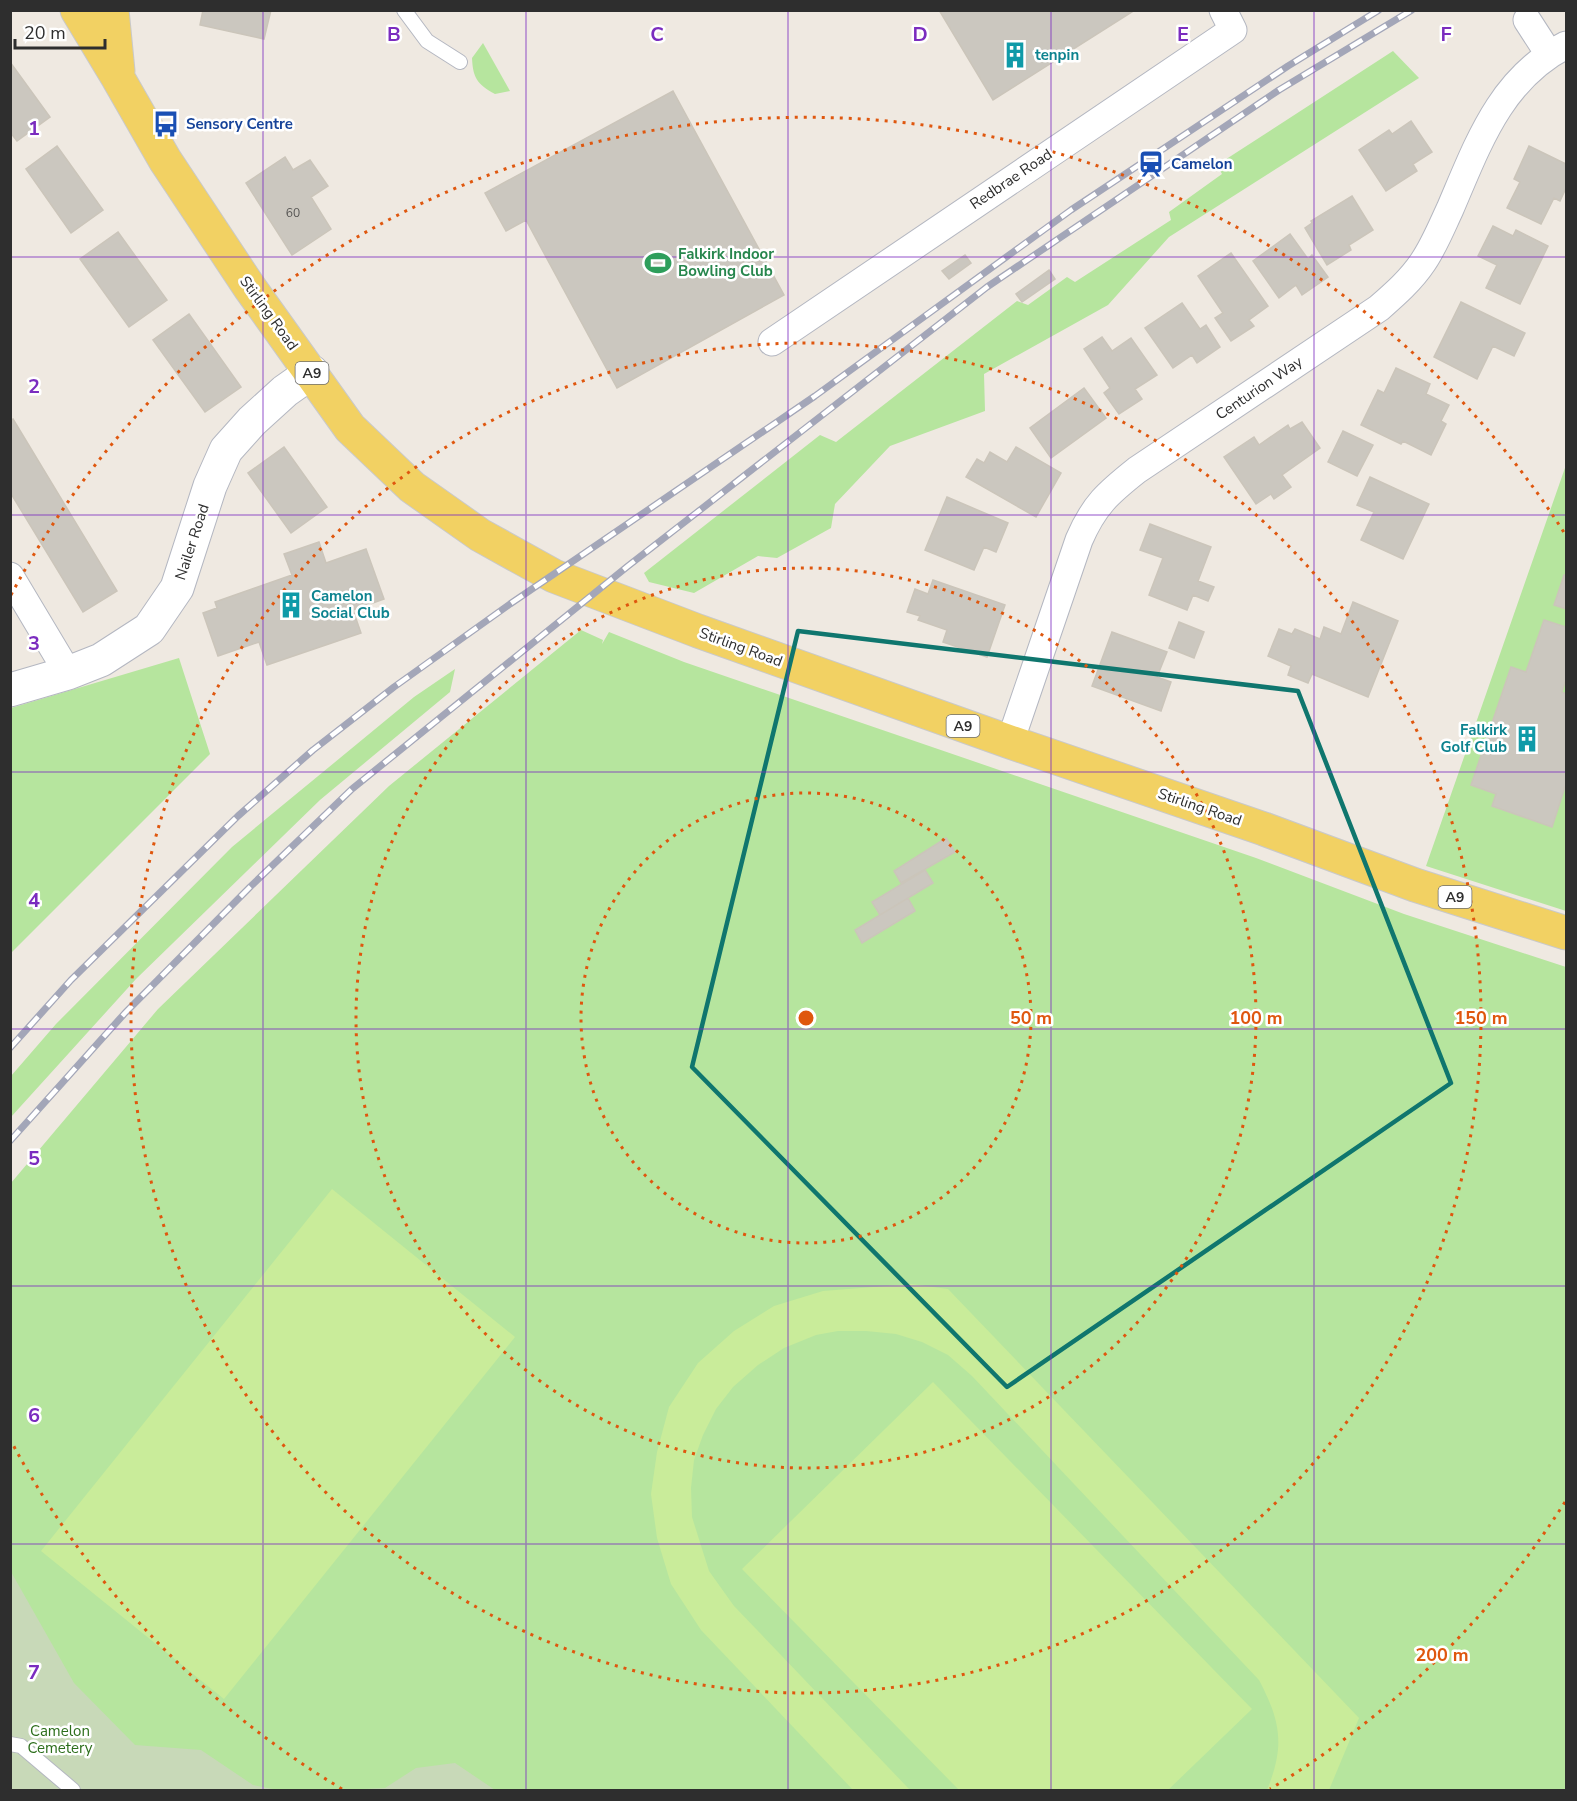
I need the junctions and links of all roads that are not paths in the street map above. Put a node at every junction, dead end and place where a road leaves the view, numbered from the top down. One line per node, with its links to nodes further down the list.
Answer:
1 (77, 10): 8 (main road, Stirling Road / A9)
2 (112, 10): 8 (main road, Stirling Road / A9)
3 (404, 10): 7 (lane)
4 (1223, 10): 9 (street, Redbrae Road)
5 (1527, 20): 6 (street, Centurion Way)
6 (1558, 49): 14 (street, Centurion Way)
7 (460, 62)
8 (118, 78): 10 (main road, Stirling Road / A9)
9 (772, 342)
10 (312, 372): 12 (street, Nailer Road); 14 (main road, Stirling Road / A9)
11 (10, 576): 12 (street)
12 (68, 673): 13 (street, Nailer Road)
13 (10, 690)
14 (1010, 742): 15 (main road, Stirling Road / A9)
15 (1566, 933)
16 (10, 1744): 17 (lane)
17 (73, 1791)

